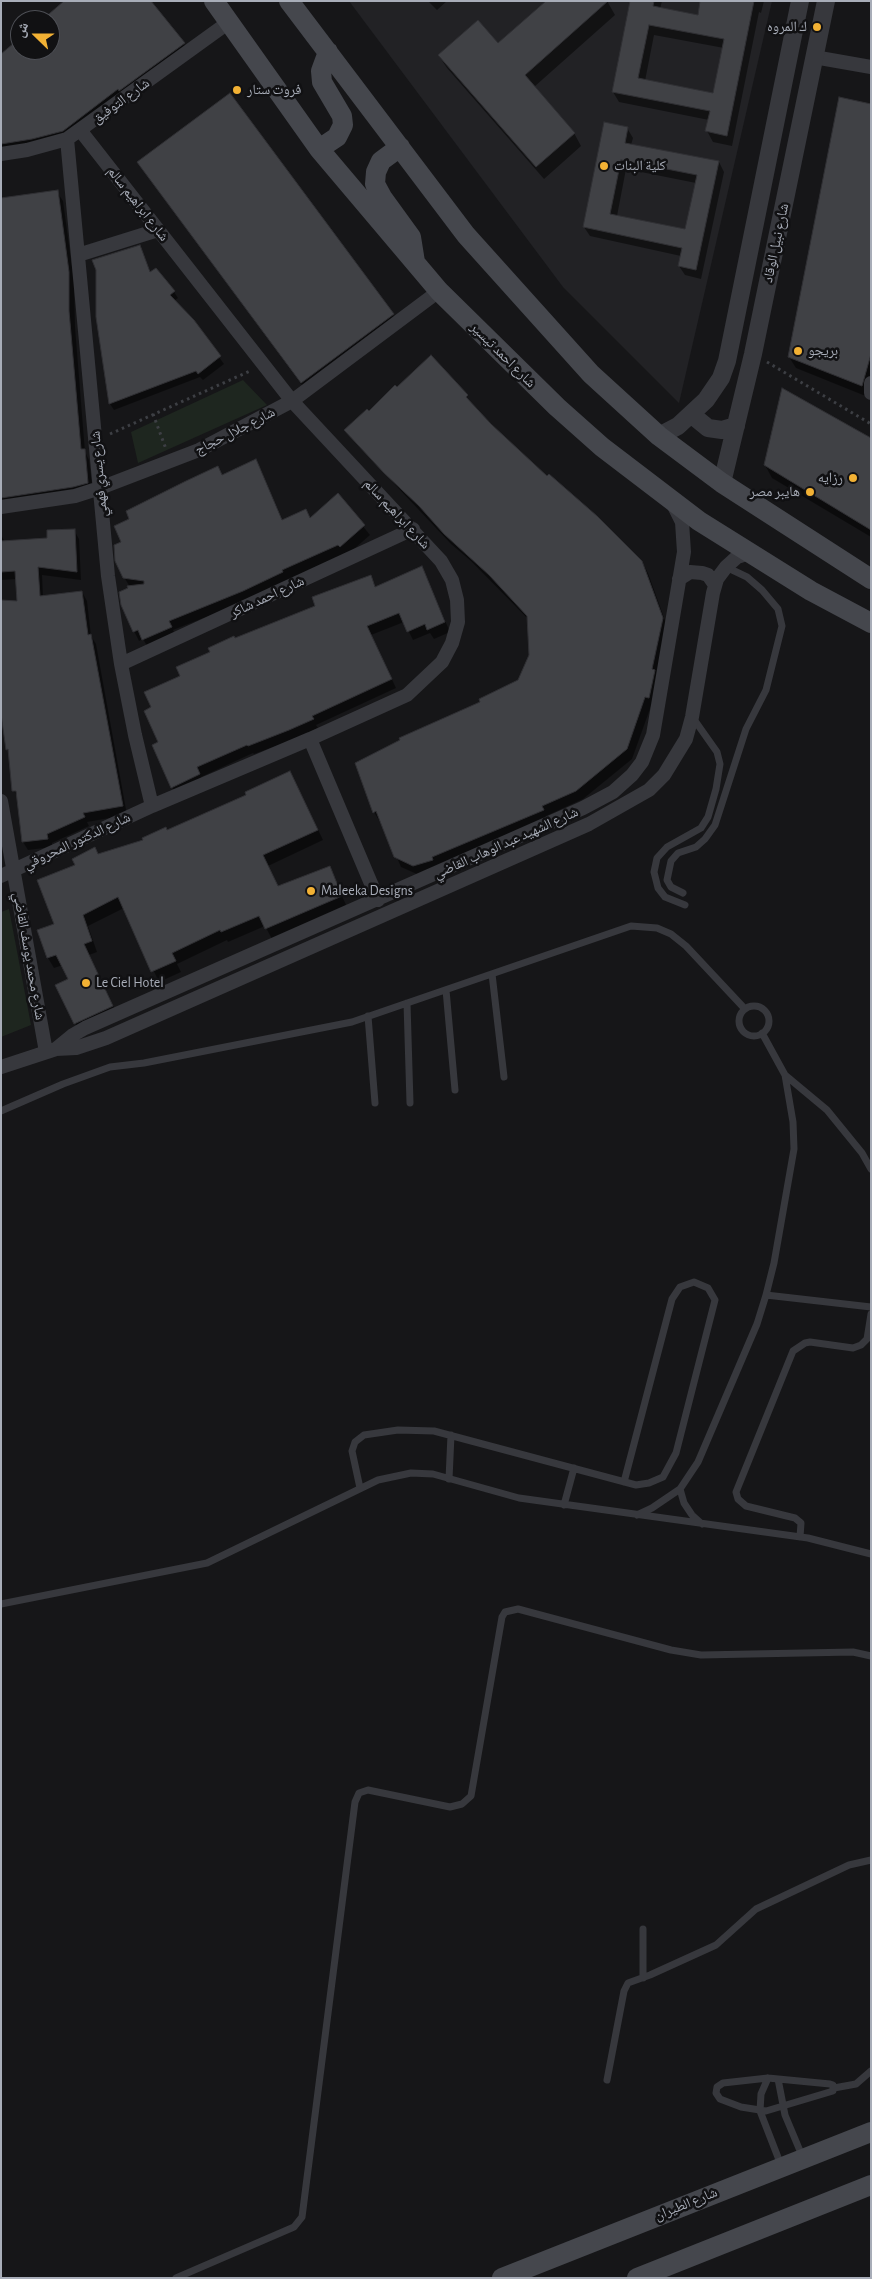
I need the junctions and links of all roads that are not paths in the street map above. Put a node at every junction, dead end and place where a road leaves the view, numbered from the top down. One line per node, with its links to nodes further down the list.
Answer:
1 (214, 1): 5 (main road, شارع احمد تيسير)
2 (289, 1): 6 (main road)
3 (800, 1): 21 (street, شارع نبيل الوقاد)
4 (826, 1): 7 (street, شارع نبيل الوقاد)
5 (229, 22): 9 (street, شارع التوفيق); 12 (main road, شارع احمد تيسير)
6 (328, 52): 11 (main road); 12 (main road)
7 (814, 57): 8 (street); 22 (street, شارع نبيل الوقاد)
8 (871, 67)
9 (80, 130): 10 (street, شارع التوفيق); 14 (street, شارع ابراهيم سالم)
10 (67, 139): 13 (street, شارع التوفيق); 15 (street, شارع يسري فهمي)
11 (400, 147): 16 (main road); 23 (main road)
12 (319, 149): 16 (main road, شارع احمد تيسير)
13 (1, 154)
14 (158, 230): 15 (street); 20 (street, شارع ابراهيم سالم)
15 (78, 255): 25 (street, شارع يسري فهمي)
16 (414, 262): 17 (main road, شارع احمد تيسير)
17 (439, 291): 20 (street, شارع جلال حجاج); 26 (main road, شارع احمد تيسير)
18 (871, 383): 19 (street)
19 (871, 393)
20 (292, 401): 25 (street, شارع جلال حجاج); 28 (street, شارع ابراهيم سالم)
21 (694, 413): 22 (street); 23 (street, شارع نبيل الوقاد)
22 (736, 426): 24 (street, شارع نبيل الوقاد)
23 (659, 436): 24 (main road)
24 (722, 483): 32 (main road)
25 (100, 488): 27 (street, شارع جلال حجاج); 35 (street, شارع يسري فهمي)
26 (666, 496): 29 (main road, شارع احمد تيسير); 31 (street, شارع الشهيد عبد الوهاب القاضي)
27 (1, 507)
28 (413, 529): 35 (street, شارع احمد شاكر); 37 (street, شارع ابراهيم سالم)
29 (749, 553): 30 (street, شارع الشهيد عبد الوهاب القاضي); 34 (main road, شارع احمد تيسير)
30 (726, 566): 33 (street, شارع الشهيد عبد الوهاب القاضي); 41 (lane)
31 (680, 579): 33 (street); 42 (street, شارع الشهيد عبد الوهاب القاضي)
32 (871, 579)
33 (715, 585): 36 (street, شارع الشهيد عبد الوهاب القاضي)
34 (871, 623)
35 (121, 664): 39 (street, شارع يسري فهمي)
36 (692, 717): 43 (lane); 50 (street, شارع الشهيد عبد الوهاب القاضي)
37 (310, 739): 39 (street, شارع ابراهيم سالم); 42 (street)
38 (1, 801): 40 (street, شارع محمد يوسف القاضي)
39 (152, 806): 40 (street, شارع الدكتور المحروقي)
40 (7, 873): 50 (street, شارع محمد يوسف القاضي)
41 (683, 893)
42 (378, 900): 50 (street, شارع الشهيد عبد الوهاب القاضي)
43 (685, 905)
44 (492, 974): 45 (lane); 47 (lane); 53 (lane)
45 (446, 990): 46 (lane); 54 (lane)
46 (407, 1003): 48 (lane); 55 (lane)
47 (745, 1009): 49 (lane); 49 (lane)
48 (368, 1016): 56 (lane); 57 (lane)
49 (762, 1033): 52 (lane)
50 (51, 1051): 51 (street, شارع الشهيد عبد الوهاب القاضي)
51 (1, 1067)
52 (785, 1075): 58 (lane); 59 (lane)
53 (504, 1077)
54 (455, 1090)
55 (410, 1102)
56 (374, 1104)
57 (1, 1111)
58 (871, 1170)
59 (766, 1295): 60 (lane); 67 (lane)
60 (871, 1307)
61 (871, 1314): 71 (lane)
62 (451, 1435): 63 (lane); 64 (lane); 66 (lane)
63 (574, 1468): 65 (lane); 68 (lane)
64 (449, 1479): 66 (lane); 68 (lane)
65 (624, 1482): 65 (lane)
66 (360, 1488): 73 (lane)
67 (680, 1489): 69 (lane); 70 (lane)
68 (564, 1504): 69 (lane)
69 (636, 1515): 70 (lane)
70 (703, 1524): 71 (lane)
71 (800, 1537): 72 (lane)
72 (871, 1554)
73 (1, 1604)
74 (871, 1656): 89 (lane)
75 (871, 1860): 77 (lane)
76 (643, 1929): 77 (lane)
77 (643, 1978): 81 (lane)
78 (871, 2072): 82 (lane)
79 (768, 2078): 80 (lane); 84 (lane); 84 (lane)
80 (778, 2079): 82 (lane); 83 (lane)
81 (606, 2080)
82 (834, 2088): 83 (lane)
83 (783, 2108): 84 (lane); 86 (lane)
84 (760, 2111): 87 (lane)
85 (871, 2132): 86 (main road, شارع الطيران)
86 (803, 2158): 87 (main road, شارع الطيران)
87 (782, 2167): 90 (main road, شارع الطيران)
88 (871, 2185): 91 (main road)
89 (176, 2278)
90 (502, 2278)
91 (637, 2278)

